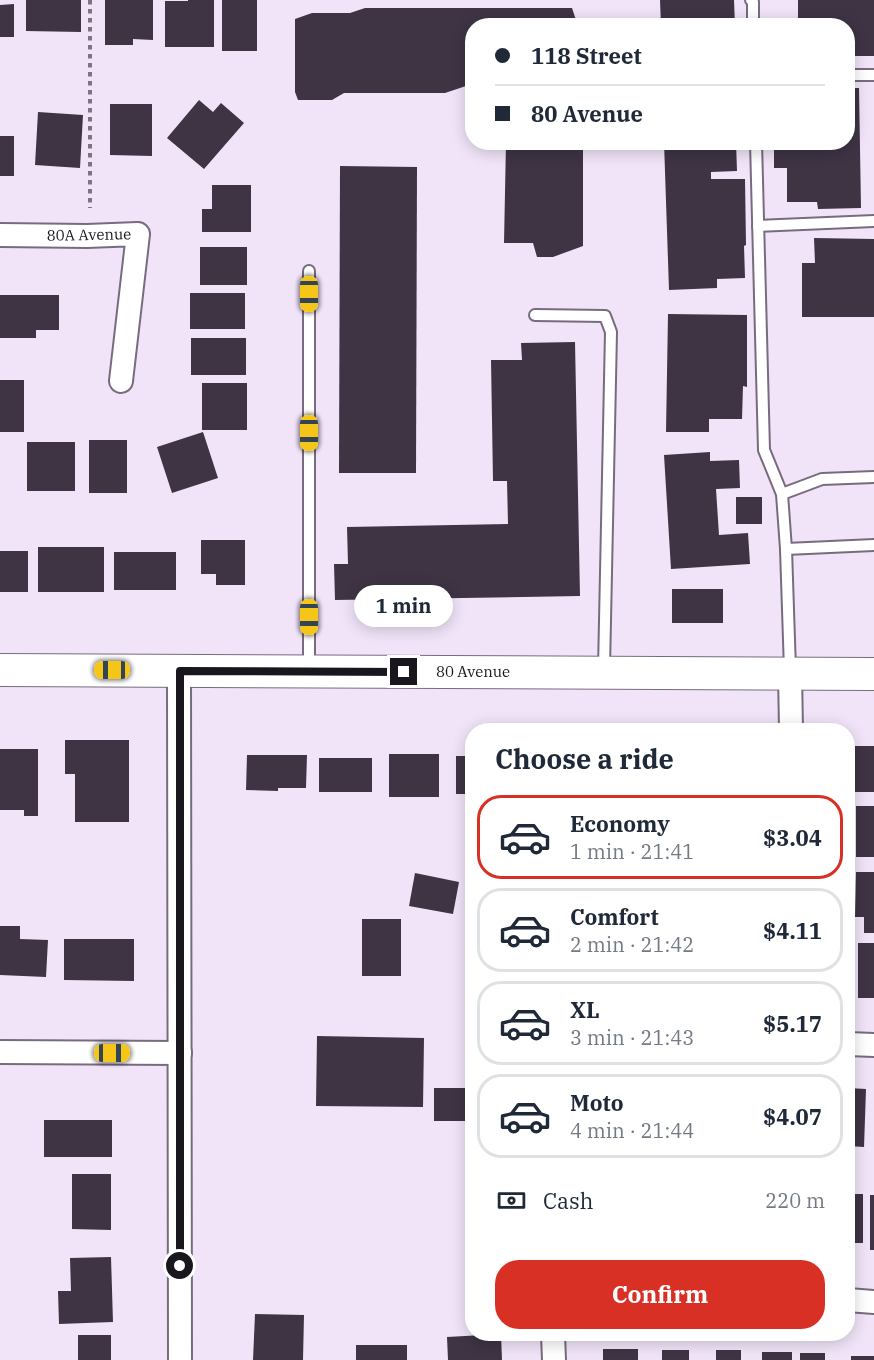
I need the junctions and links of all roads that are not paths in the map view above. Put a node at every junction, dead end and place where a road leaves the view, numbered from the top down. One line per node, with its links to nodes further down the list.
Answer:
1 (750, 0): 2 (lane)
2 (753, 18)
3 (855, 75): 4 (lane)
4 (874, 75)
5 (756, 150): 7 (lane)
6 (874, 221): 7 (lane)
7 (758, 226): 13 (lane)
8 (0, 235): 11 (street, 80A Avenue)
9 (309, 271): 18 (lane)
10 (535, 315): 19 (lane)
11 (121, 381)
12 (874, 477): 13 (lane)
13 (782, 494): 15 (lane)
14 (874, 545): 15 (lane)
15 (786, 549): 20 (lane)
16 (0, 670): 17 (street, 80 Avenue)
17 (180, 671): 18 (street, 80 Avenue); 26 (street)
18 (309, 671): 19 (street, 80 Avenue)
19 (604, 672): 20 (street, 80 Avenue)
20 (790, 673): 21 (street, 80 Avenue); 22 (street)
21 (874, 674)
22 (791, 723)
23 (855, 1044): 24 (street)
24 (874, 1045)
25 (0, 1052): 26 (street)
26 (180, 1053): 30 (street)
27 (855, 1301): 28 (street)
28 (874, 1302)
29 (553, 1341): 31 (street)
30 (180, 1360)
31 (554, 1360)

